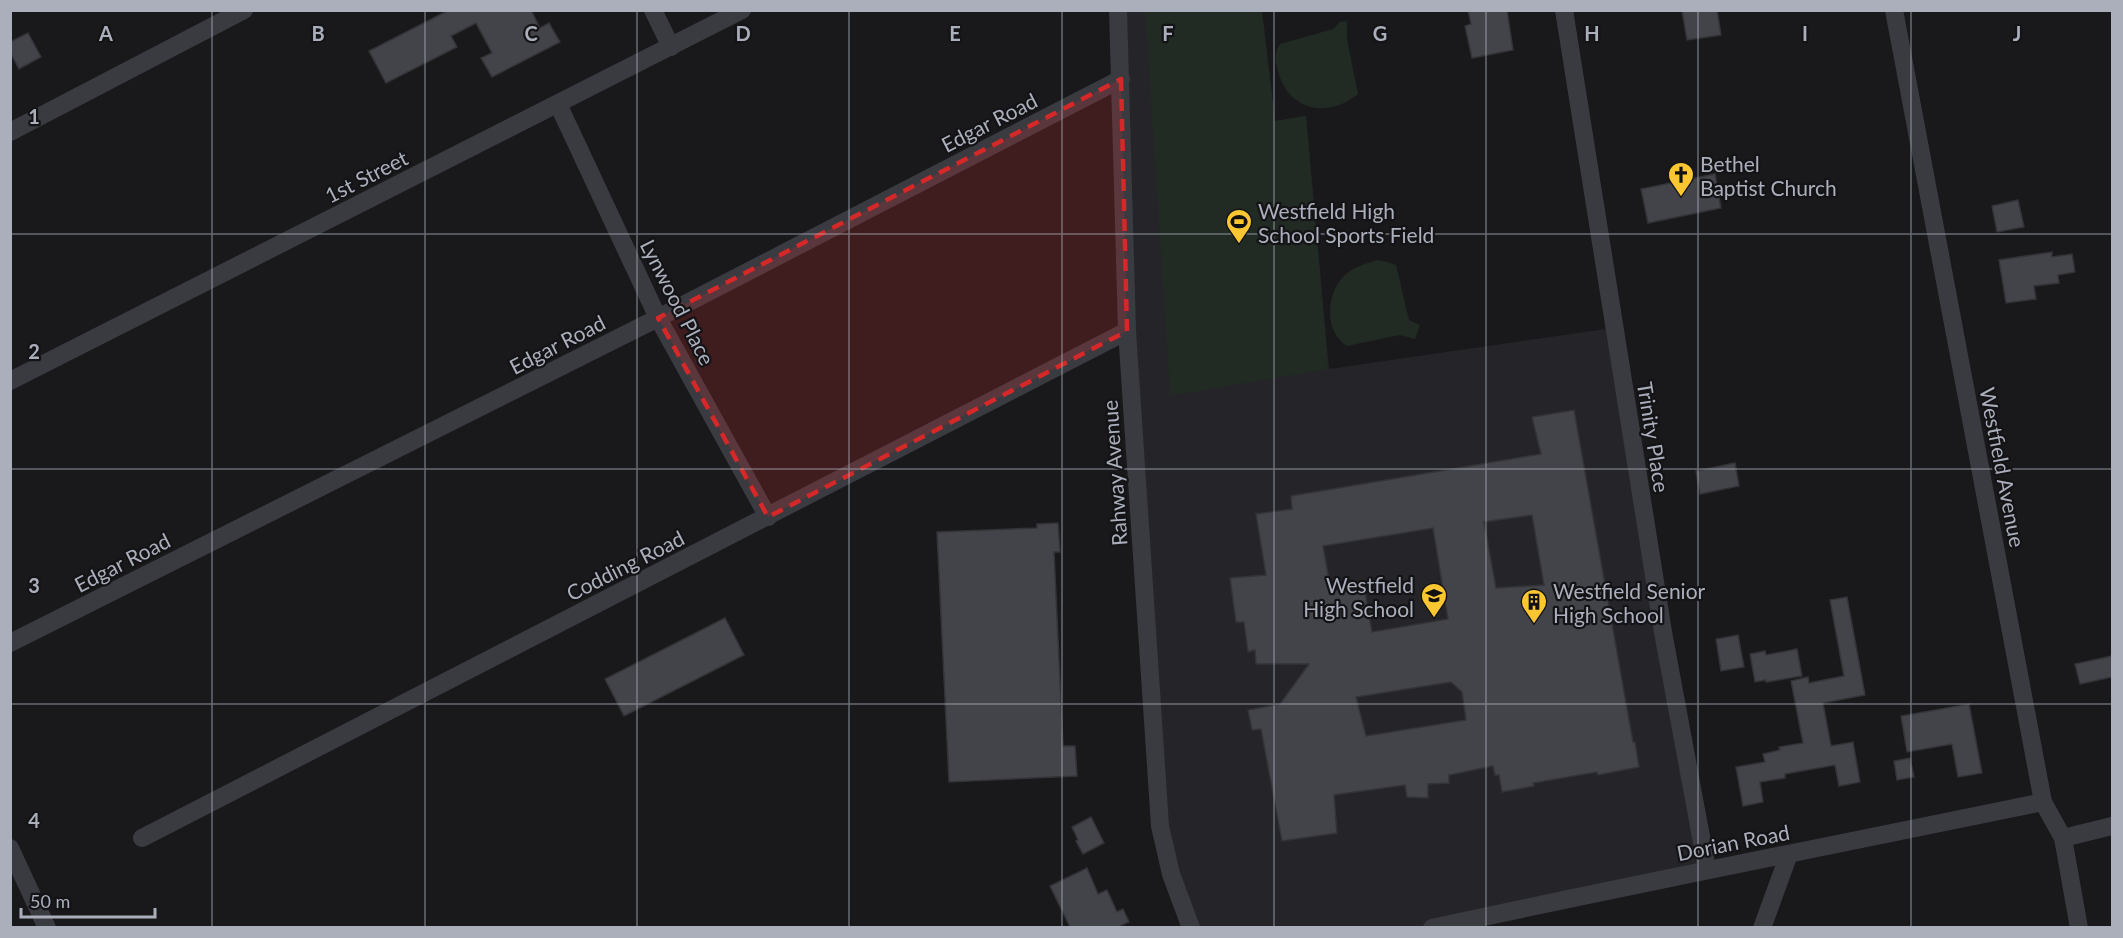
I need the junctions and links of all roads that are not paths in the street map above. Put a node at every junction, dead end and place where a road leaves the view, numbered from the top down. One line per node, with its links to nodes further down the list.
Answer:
1 (244, 10): 10 (street)
2 (652, 10): 7 (street)
3 (742, 10): 7 (street, 1st Street)
4 (1118, 10): 8 (street, Rahway Avenue)
5 (1564, 10): 22 (street, Trinity Place)
6 (1894, 10): 16 (street, Westfield Avenue)
7 (671, 47): 9 (street, 1st Street)
8 (1120, 79): 11 (street, Edgar Road); 12 (street, Rahway Avenue)
9 (558, 104): 11 (street, Lynwood Place); 13 (street, 1st Street)
10 (10, 132)
11 (658, 318): 14 (street, Lynwood Place); 15 (street, Edgar Road)
12 (1127, 331): 14 (street, Codding Road); 24 (street, Rahway Avenue)
13 (10, 381)
14 (768, 517): 18 (street, Codding Road)
15 (10, 643)
16 (2043, 802): 19 (street, Westfield Avenue); 21 (street, Dorian Road)
17 (2112, 826): 19 (street)
18 (142, 838)
19 (2063, 838): 27 (street, Westfield Avenue)
20 (10, 848): 23 (street)
21 (1789, 854): 22 (street, Dorian Road); 26 (street)
22 (1707, 869): 25 (street, Dorian Road)
23 (46, 927)
24 (1191, 927)
25 (1432, 927)
26 (1762, 927)
27 (2079, 927)

